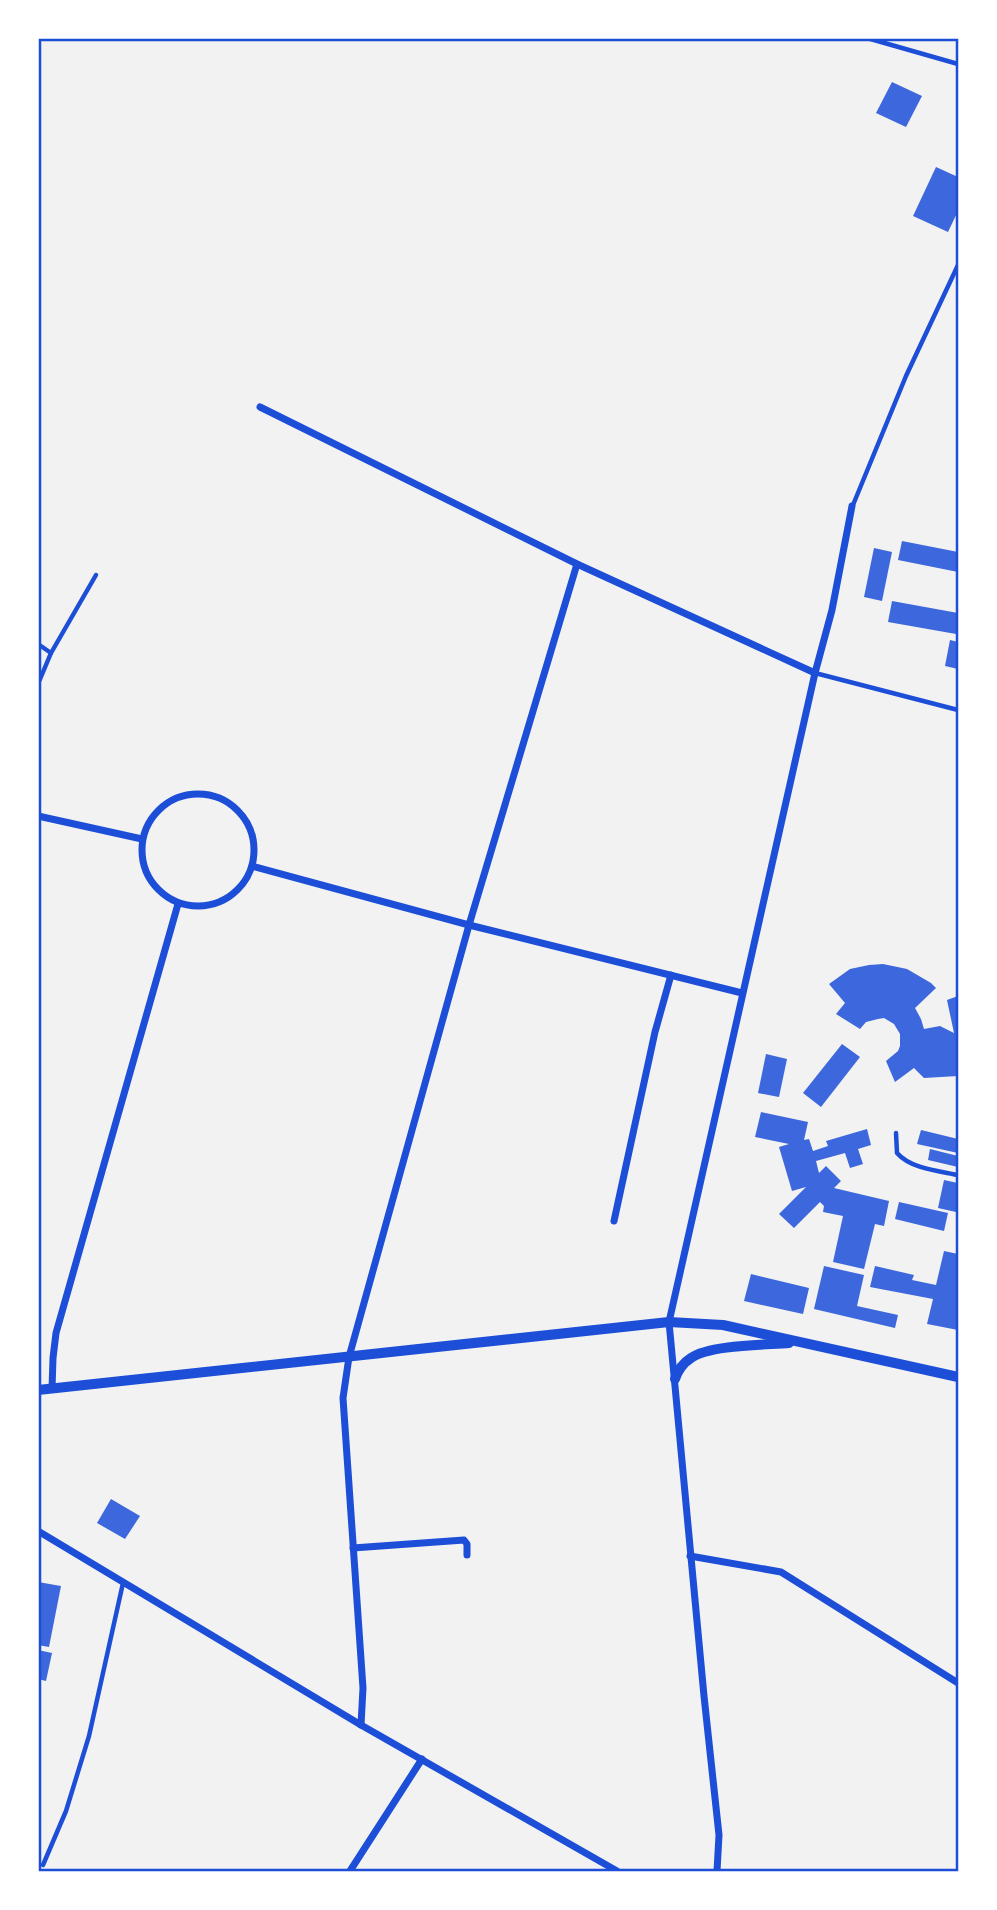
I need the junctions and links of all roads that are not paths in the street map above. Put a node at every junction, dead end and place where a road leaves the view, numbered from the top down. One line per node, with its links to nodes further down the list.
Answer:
1 (867, 38): 2 (lane)
2 (958, 64)
3 (958, 265): 5 (lane)
4 (260, 407): 6 (street)
5 (852, 506): 10 (street)
6 (576, 564): 10 (street); 17 (street)
7 (96, 575): 9 (lane)
8 (38, 644): 9 (lane)
9 (51, 653): 11 (lane)
10 (815, 673): 12 (lane); 19 (street)
11 (38, 684)
12 (958, 710)
13 (38, 816): 14 (street)
14 (142, 839): 15 (street); 16 (street)
15 (252, 866): 16 (street); 17 (street)
16 (178, 904): 30 (street)
17 (469, 925): 18 (street); 25 (street)
18 (671, 975): 19 (street); 22 (street)
19 (742, 993): 23 (street)
20 (896, 1133): 21 (lane)
21 (958, 1175)
22 (614, 1221)
23 (669, 1322): 24 (street); 25 (street); 28 (street)
24 (802, 1342): 26 (street); 28 (street)
25 (349, 1357): 30 (street); 33 (street)
26 (883, 1361): 27 (street); 29 (street)
27 (958, 1377)
28 (675, 1379): 35 (street)
29 (958, 1382)
30 (52, 1388): 31 (street)
31 (38, 1390)
32 (38, 1531): 36 (street)
33 (353, 1548): 34 (street); 38 (street)
34 (467, 1555)
35 (690, 1556): 37 (street); 43 (street)
36 (123, 1582): 38 (street); 40 (lane)
37 (958, 1683)
38 (361, 1725): 39 (street)
39 (422, 1759): 41 (street); 42 (street)
40 (43, 1865)
41 (350, 1871)
42 (617, 1871)
43 (717, 1871)

